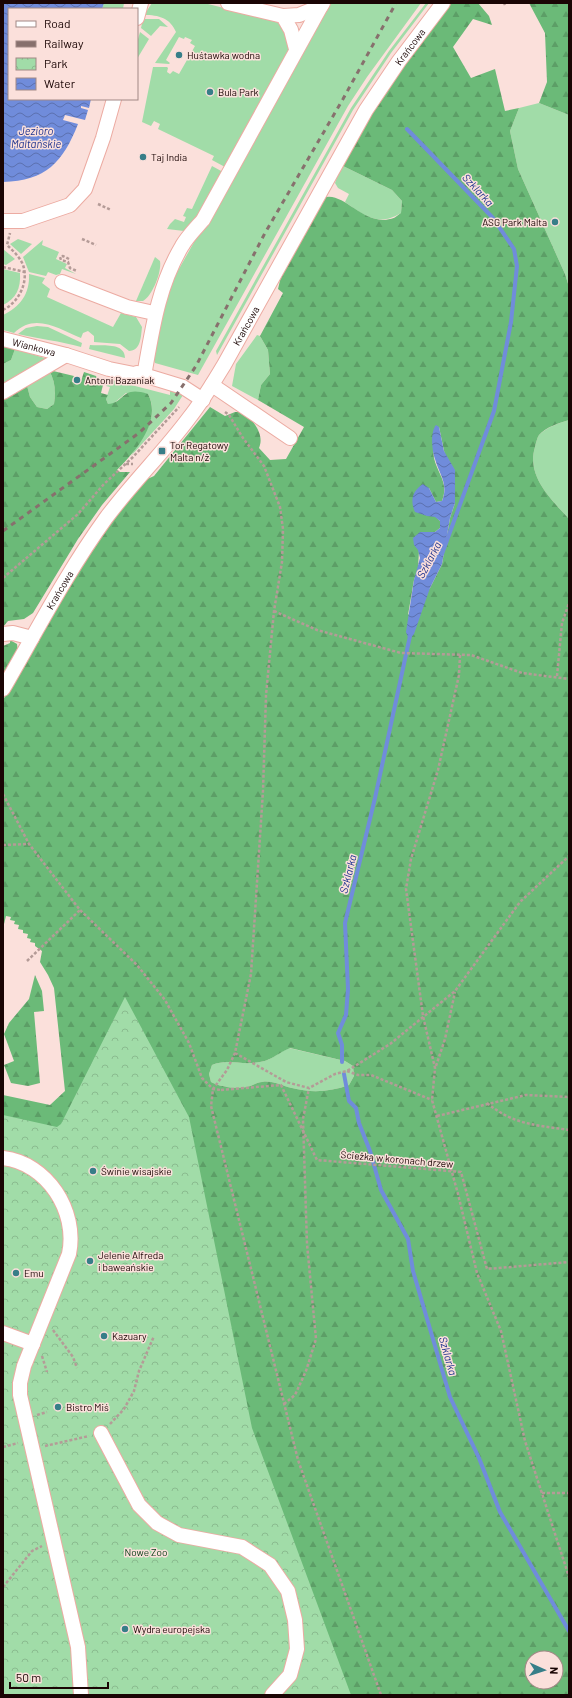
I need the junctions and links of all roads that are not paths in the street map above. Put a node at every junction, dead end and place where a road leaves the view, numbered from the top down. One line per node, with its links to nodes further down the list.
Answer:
1 (141, 3): 5 (street)
2 (228, 3): 6 (street)
3 (443, 3): 15 (street, Krańcowa)
4 (322, 5): 6 (street); 7 (street)
5 (138, 14)
6 (283, 16): 7 (street)
7 (296, 49): 11 (street)
8 (114, 100): 9 (street)
9 (8, 221)
10 (62, 282): 11 (street)
11 (154, 313): 14 (street)
12 (3, 339): 13 (street, Wiankowa)
13 (66, 355): 14 (street, Wiankowa); 16 (street)
14 (144, 376): 17 (street, Wiankowa)
15 (212, 385): 17 (street, Krańcowa); 18 (street)
16 (3, 392)
17 (202, 400): 20 (street, Krańcowa)
18 (290, 438)
19 (3, 634): 20 (street)
20 (32, 638): 21 (street, Krańcowa)
21 (3, 689)
22 (3, 1158): 24 (street)
23 (3, 1333): 24 (street)
24 (33, 1344): 26 (street)
25 (100, 1433): 27 (street)
26 (81, 1695)
27 (272, 1695)

